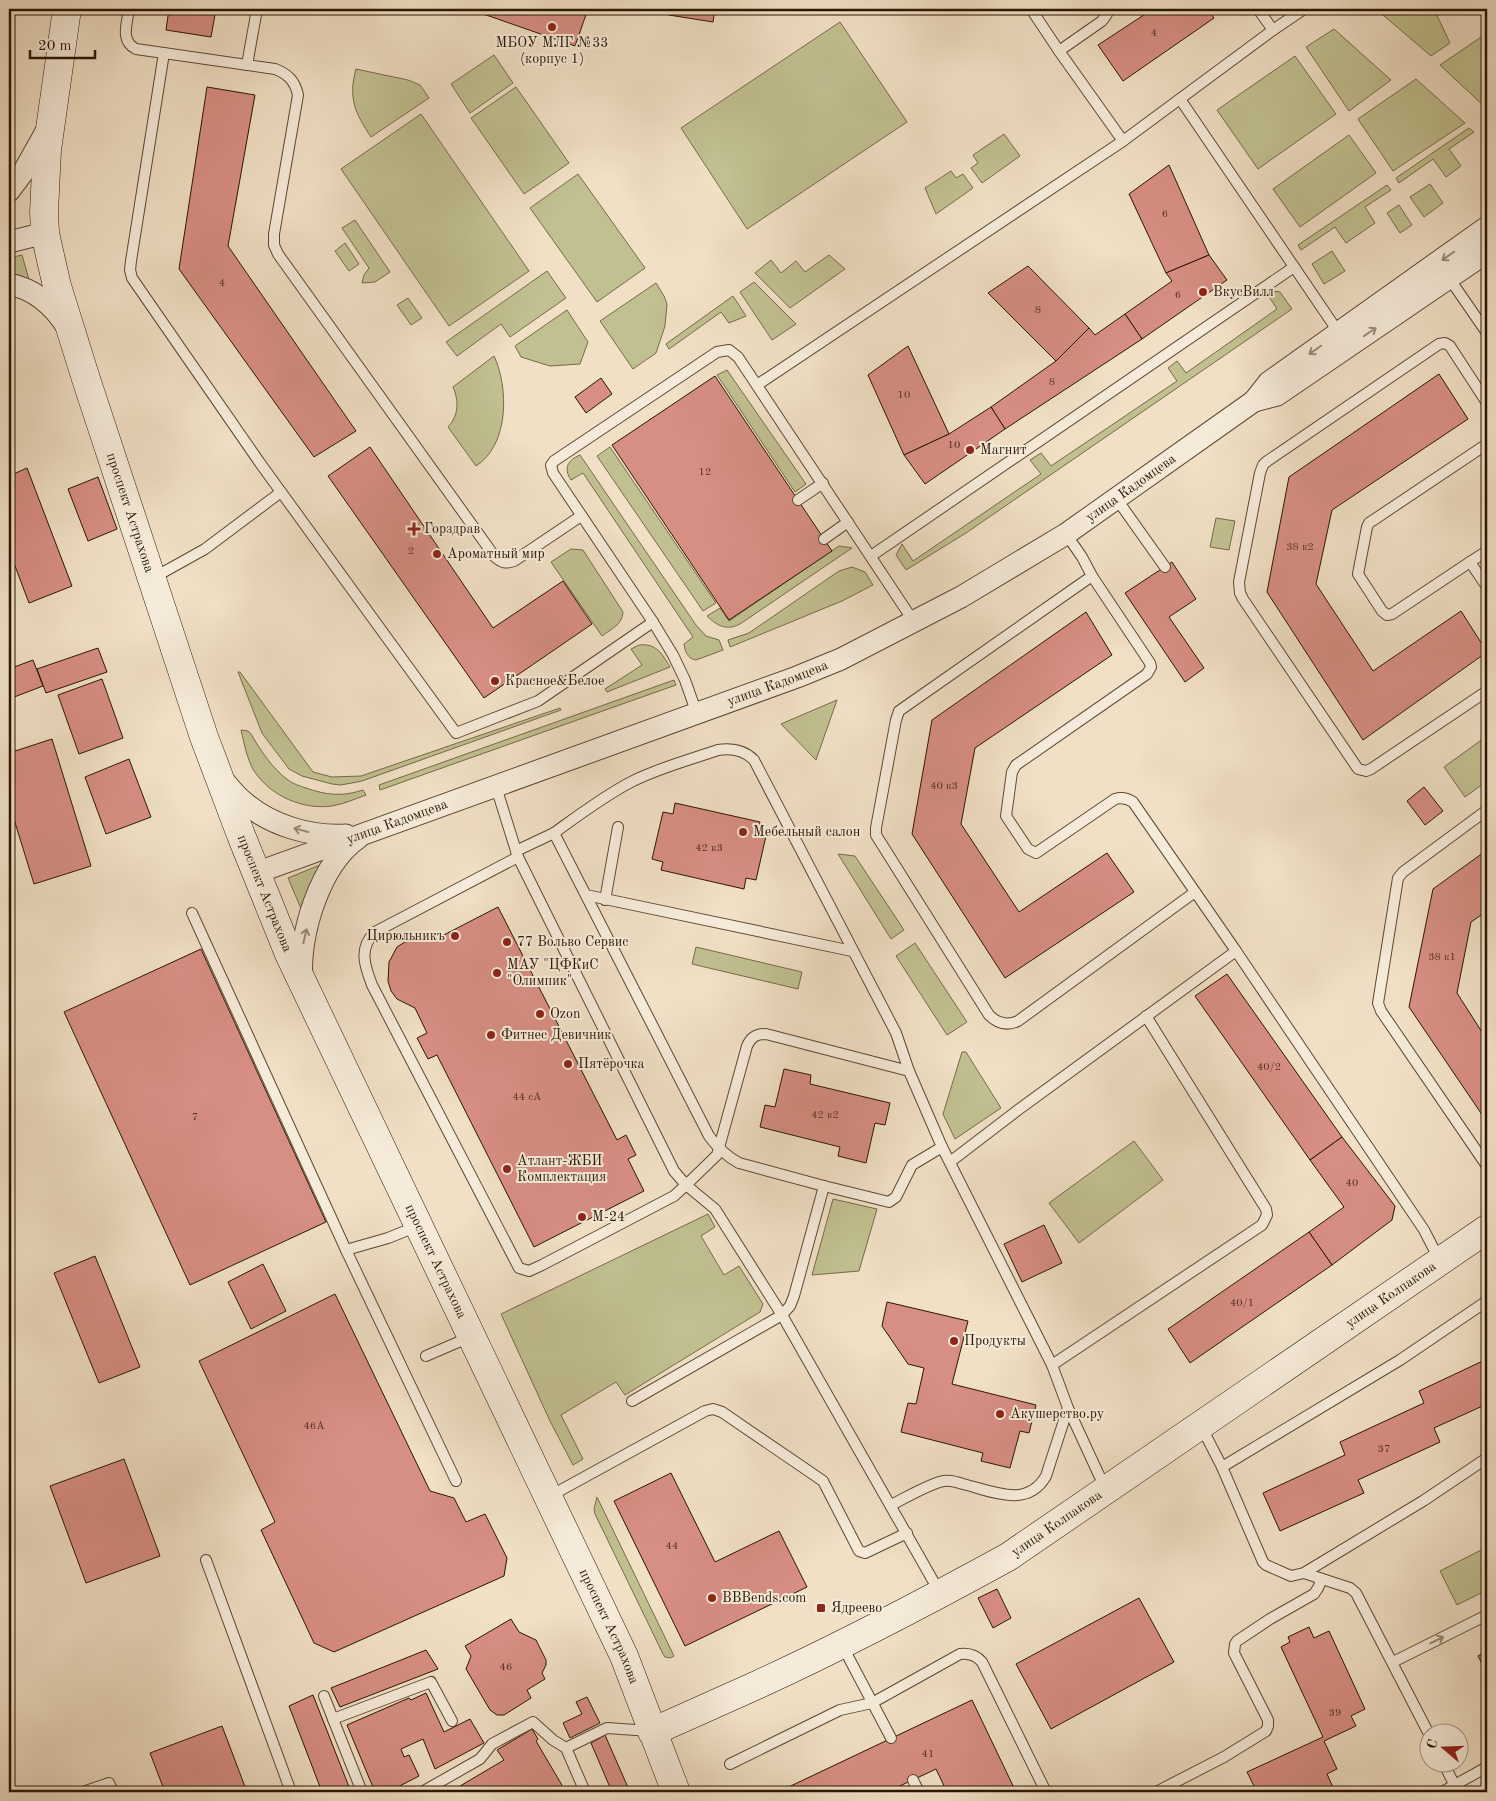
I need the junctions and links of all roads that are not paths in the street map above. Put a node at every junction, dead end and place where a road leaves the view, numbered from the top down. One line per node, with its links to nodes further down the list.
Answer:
1 (67, 9): 13 (street, проспект Астрахова)
2 (129, 9): 10 (lane)
3 (257, 9): 11 (lane)
4 (1031, 9): 9 (lane)
5 (1106, 9): 9 (lane)
6 (1258, 9): 8 (lane)
7 (1304, 9): 8 (lane)
8 (1273, 30): 12 (lane)
9 (1059, 50): 14 (lane)
10 (164, 53): 11 (lane); 31 (lane)
11 (247, 65): 34 (lane)
12 (1180, 98): 14 (lane); 20 (lane)
13 (49, 126): 15 (street); 17 (street, проспект Астрахова)
14 (1123, 141): 26 (lane)
15 (9, 191)
16 (1487, 227): 23 (street, улица Кадомцева, one-way to 23)
17 (45, 233): 18 (street); 25 (street, проспект Астрахова)
18 (9, 242)
19 (1485, 259): 21 (street, улица Кадомцева)
20 (1294, 267): 23 (lane); 39 (lane)
21 (1449, 278): 24 (lane); 27 (street, улица Кадомцева, one-way to 21)
22 (9, 284): 25 (street)
23 (1339, 333): 27 (street, улица Кадомцева, one-way to 27)
24 (1487, 333)
25 (74, 339): 43 (street, проспект Астрахова)
26 (758, 385): 30 (lane); 34 (lane)
27 (1254, 401): 32 (street, улица Кадомцева)
28 (1487, 403): 47 (lane)
29 (1487, 444): 40 (lane)
30 (823, 483): 33 (lane); 35 (lane)
31 (281, 492): 43 (lane); 45 (lane)
32 (1116, 498): 36 (street, улица Кадомцева); 41 (lane)
33 (798, 500)
34 (581, 516): 45 (lane)
35 (848, 522): 37 (lane); 39 (lane)
36 (1066, 534): 42 (lane); 46 (street, улица Кадомцева)
37 (824, 539)
38 (1487, 550): 40 (lane)
39 (871, 556): 46 (lane)
40 (1470, 562): 44 (lane)
41 (1165, 567)
42 (1092, 576): 57 (lane); 57 (lane)
43 (152, 579): 49 (street, проспект Астрахова)
44 (1487, 587)
45 (654, 622): 48 (lane)
46 (914, 622): 48 (street, улица Кадомцева)
47 (1487, 691)
48 (697, 714): 50 (street, улица Кадомцева)
49 (217, 773): 53 (street, one-way to 49); 56 (street, проспект Астрахова)
50 (496, 787): 53 (street, улица Кадомцева); 55 (lane)
51 (1487, 810): 69 (lane)
52 (618, 827): 59 (lane)
53 (366, 833): 56 (street, улица Кадомцева); 63 (street, one-way to 53)
54 (554, 833): 55 (lane); 58 (lane); 61 (lane)
55 (517, 854): 70 (lane); 70 (lane)
56 (256, 873): 63 (street, проспект Астрахова)
57 (1195, 892): 62 (lane)
58 (586, 895): 59 (lane); 67 (lane)
59 (606, 900): 61 (lane)
60 (192, 913): 74 (lane)
61 (852, 951): 65 (lane)
62 (1236, 951): 64 (lane); 75 (lane)
63 (303, 984): 72 (street, проспект Астрахова)
64 (1146, 1016): 68 (lane); 80 (lane)
65 (909, 1071): 66 (lane); 67 (lane)
66 (942, 1147): 68 (lane); 71 (lane)
67 (719, 1148): 70 (lane); 71 (lane)
68 (950, 1162): 80 (lane)
69 (1487, 1166)
70 (686, 1185): 77 (lane)
71 (824, 1186): 77 (lane)
72 (419, 1226): 74 (lane); 78 (street, проспект Астрахова)
73 (1487, 1229): 75 (street, улица Колпакова)
74 (346, 1250): 86 (lane)
75 (1440, 1262): 83 (street, улица Колпакова)
76 (1487, 1301): 85 (lane)
77 (782, 1315): 81 (lane); 89 (lane)
78 (471, 1337): 79 (lane); 88 (street, проспект Астрахова)
79 (426, 1356)
80 (1052, 1365): 82 (lane)
81 (632, 1402)
82 (1068, 1408): 87 (lane); 89 (lane)
83 (1200, 1425): 85 (lane); 87 (street, улица Колпакова)
84 (1487, 1458): 92 (lane)
85 (1222, 1468): 92 (lane)
86 (456, 1481)
87 (1106, 1491): 94 (street, улица Колпакова)
88 (549, 1497): 90 (lane); 103 (street, проспект Астрахова)
89 (891, 1505): 90 (lane)
90 (907, 1533): 94 (lane)
91 (206, 1560): 113 (lane)
92 (1304, 1573): 93 (lane)
93 (1322, 1579): 97 (lane); 120 (lane)
94 (940, 1594): 96 (street, улица Колпакова)
95 (1487, 1615): 97 (lane, one-way to 95)
96 (842, 1644): 99 (lane); 103 (street, улица Колпакова)
97 (1393, 1662): 102 (lane)
98 (324, 1696): 100 (lane)
99 (872, 1702): 104 (lane); 106 (lane); 119 (lane)
100 (333, 1719): 101 (lane); 114 (lane)
101 (452, 1721)
102 (1424, 1724)
103 (652, 1732): 105 (lane); 117 (street)
104 (891, 1738)
105 (566, 1748): 115 (lane); 116 (lane)
106 (730, 1764)
107 (1487, 1768): 110 (lane)
108 (1449, 1774): 110 (lane)
109 (913, 1780): 118 (lane)
110 (1454, 1784): 121 (lane)
111 (83, 1792): 112 (lane)
112 (113, 1792)
113 (291, 1792)
114 (362, 1792)
115 (422, 1792)
116 (585, 1792)
117 (676, 1792)
118 (919, 1792)
119 (1046, 1792)
120 (1156, 1792)
121 (1442, 1792)

